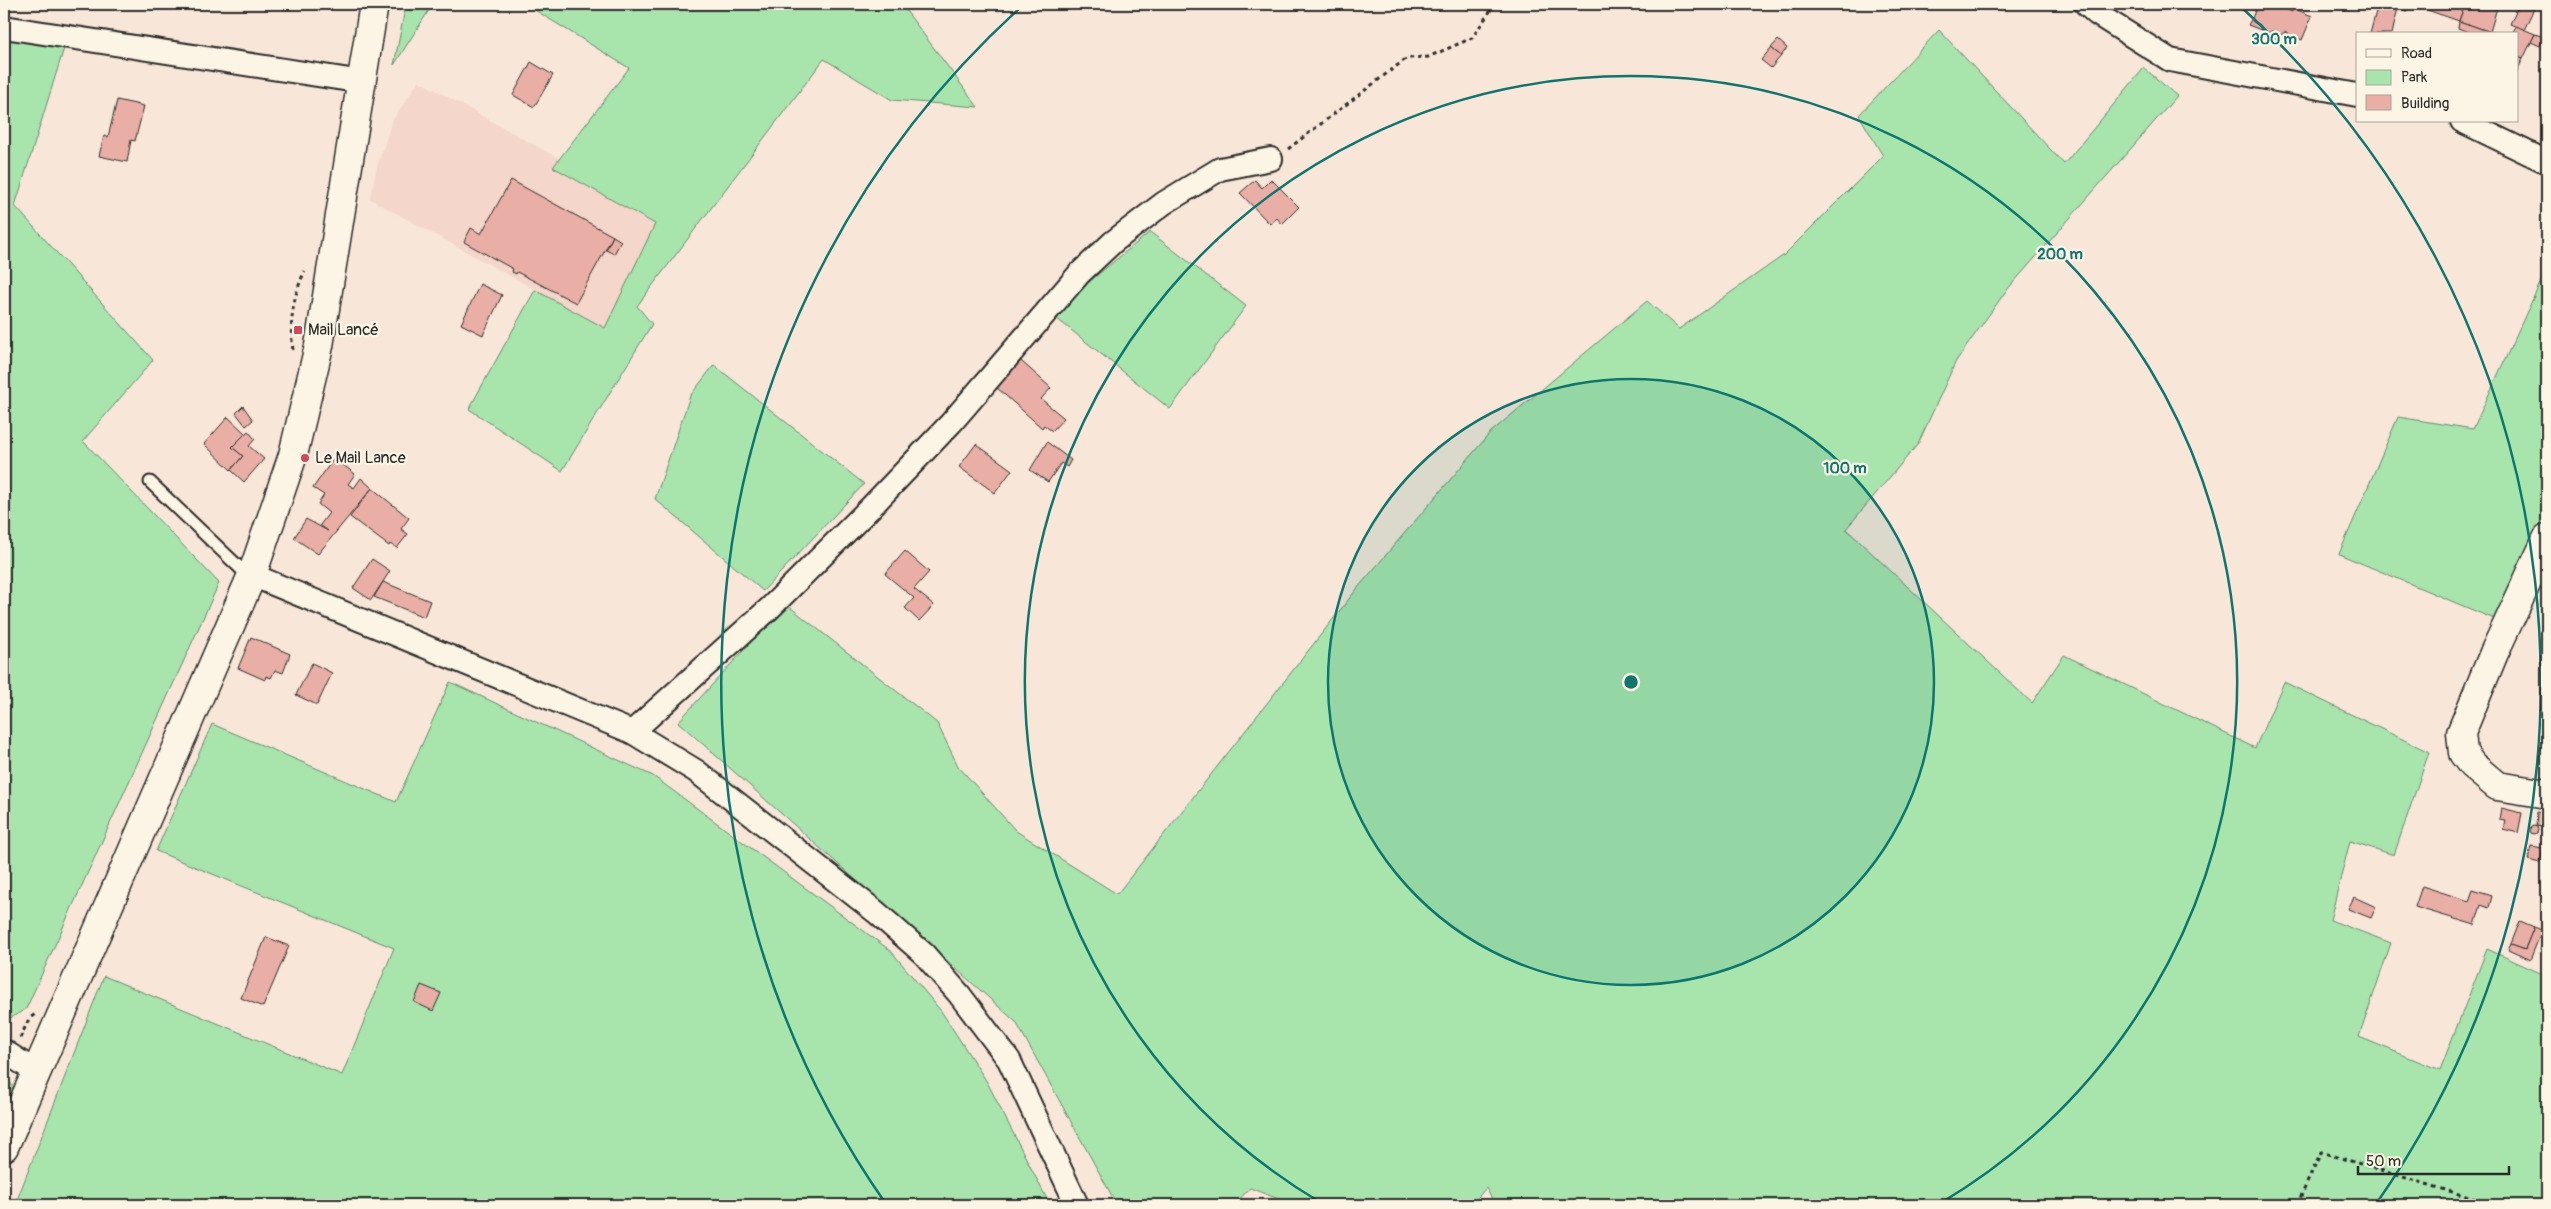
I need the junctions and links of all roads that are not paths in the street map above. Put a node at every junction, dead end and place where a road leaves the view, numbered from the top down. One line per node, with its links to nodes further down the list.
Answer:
1 (374, 4): 4 (main road)
2 (2086, 4): 5 (street)
3 (4, 27): 4 (street)
4 (362, 82): 11 (main road)
5 (2356, 95)
6 (2464, 122): 8 (street)
7 (1271, 159): 12 (street)
8 (2547, 162)
9 (150, 482): 11 (lane)
10 (2547, 538): 13 (main road)
11 (252, 575): 12 (street); 15 (main road)
12 (632, 732): 17 (street)
13 (2547, 794)
14 (4, 1051): 15 (street)
15 (36, 1072): 16 (main road)
16 (4, 1147)
17 (1077, 1205)

